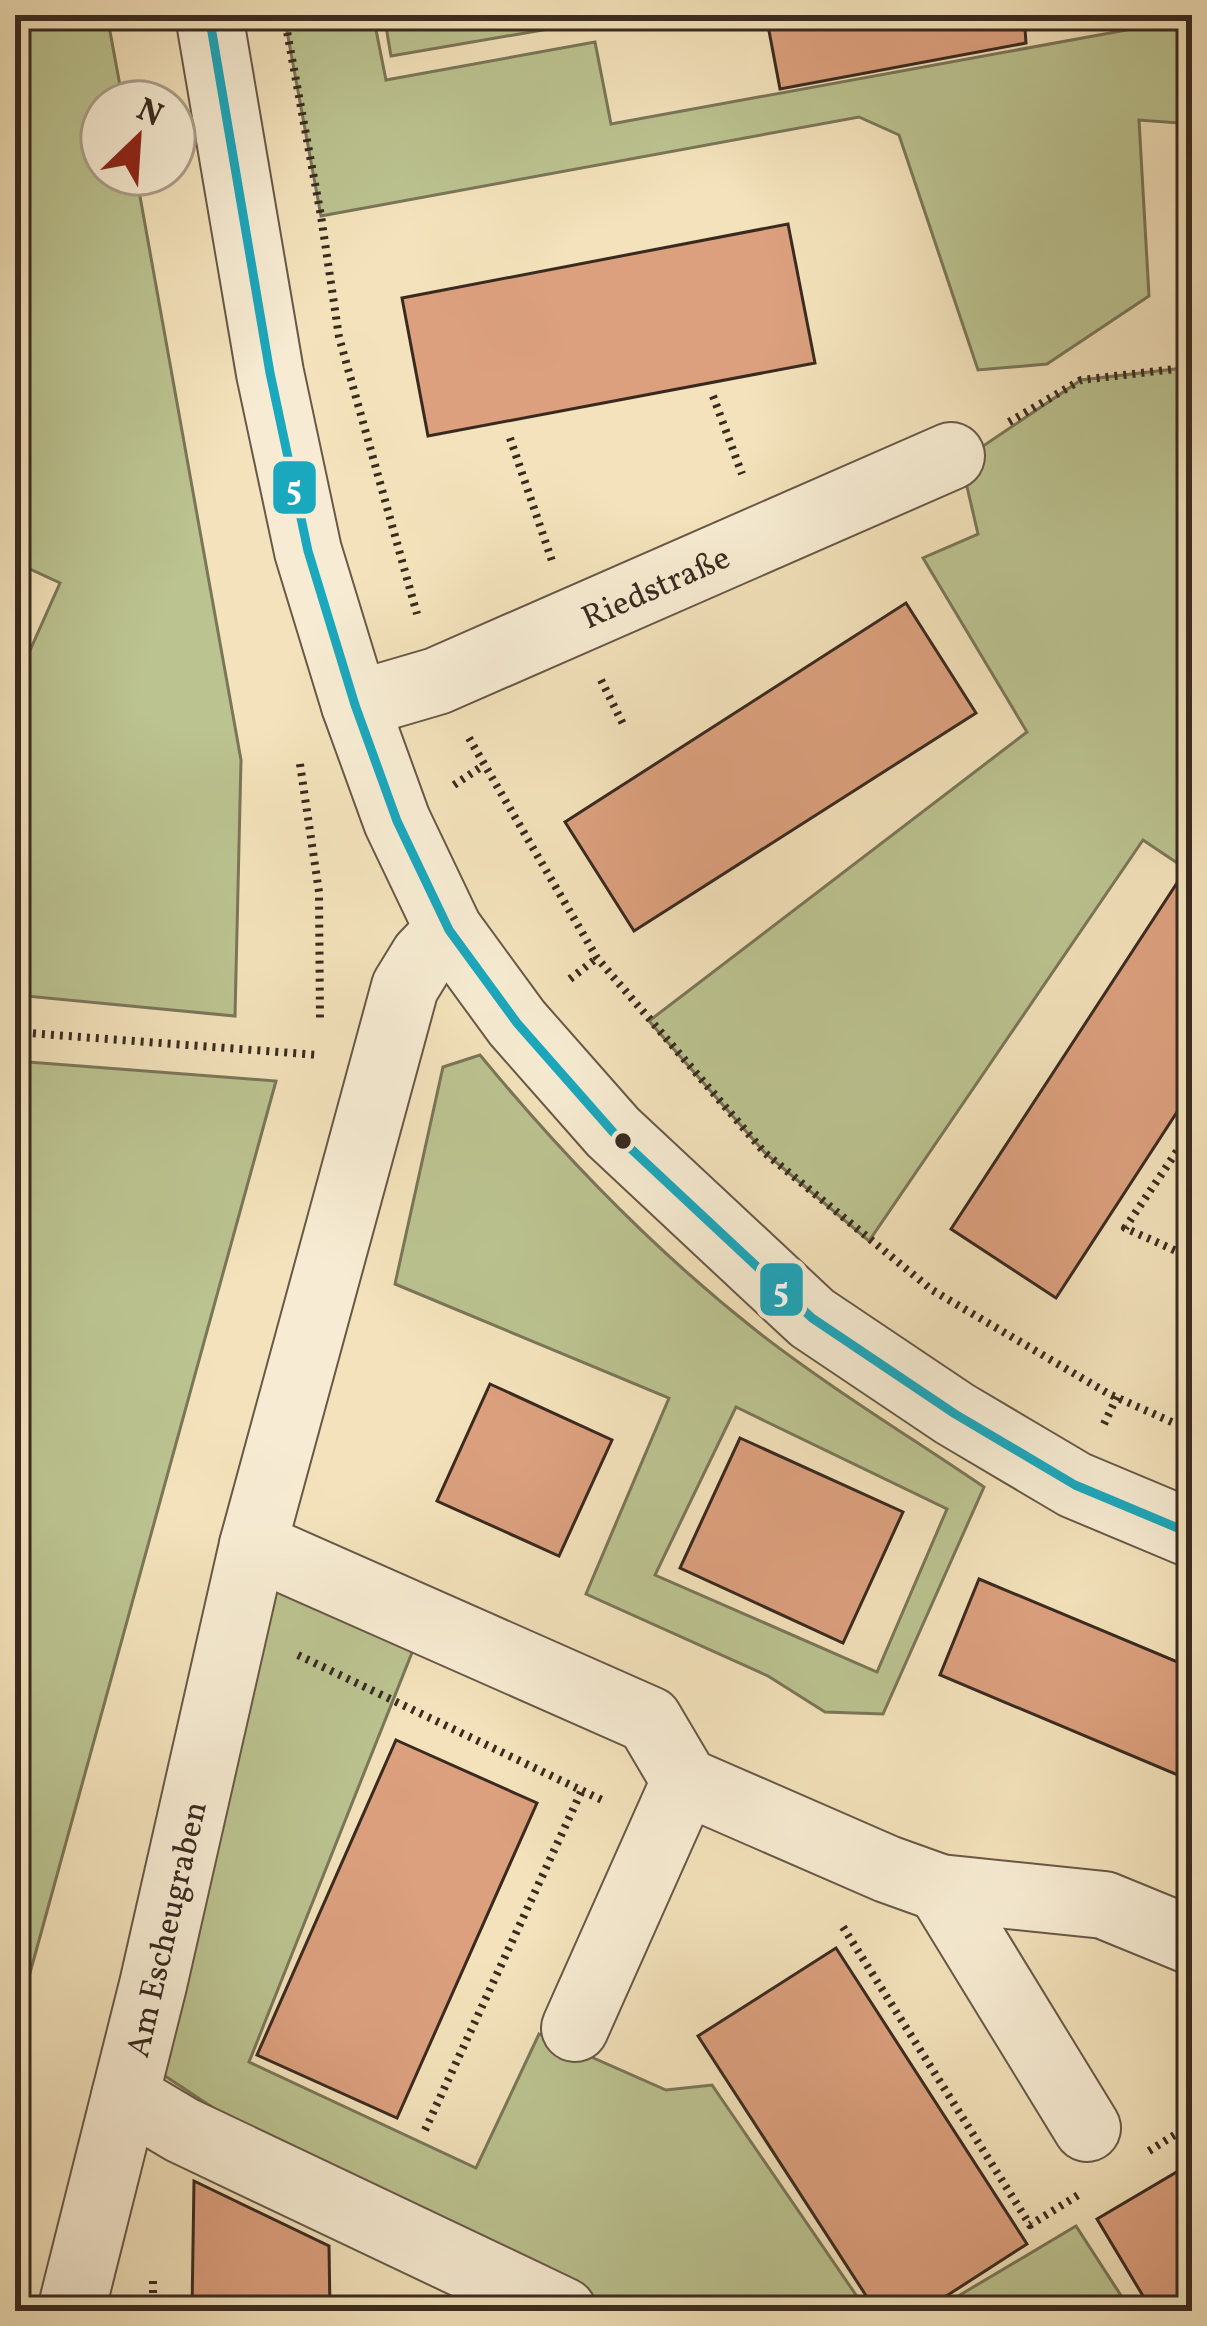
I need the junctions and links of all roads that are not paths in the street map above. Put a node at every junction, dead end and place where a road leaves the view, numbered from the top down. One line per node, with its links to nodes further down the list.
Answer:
1 (208, 15): 3 (street)
2 (951, 456): 3 (street, Riedstraße)
3 (355, 705): 4 (street)
4 (449, 930): 5 (street); 6 (street, Am Escheugraben)
5 (1191, 1532)
6 (253, 1545): 7 (street); 11 (street, Am Escheugraben)
7 (674, 1805): 8 (street); 10 (street)
8 (940, 1888): 9 (street); 12 (street)
9 (1192, 1941)
10 (575, 2028)
11 (125, 2096): 13 (street, Am Escheugraben); 14 (street)
12 (1103, 2159)
13 (70, 2311)
14 (563, 2311)

